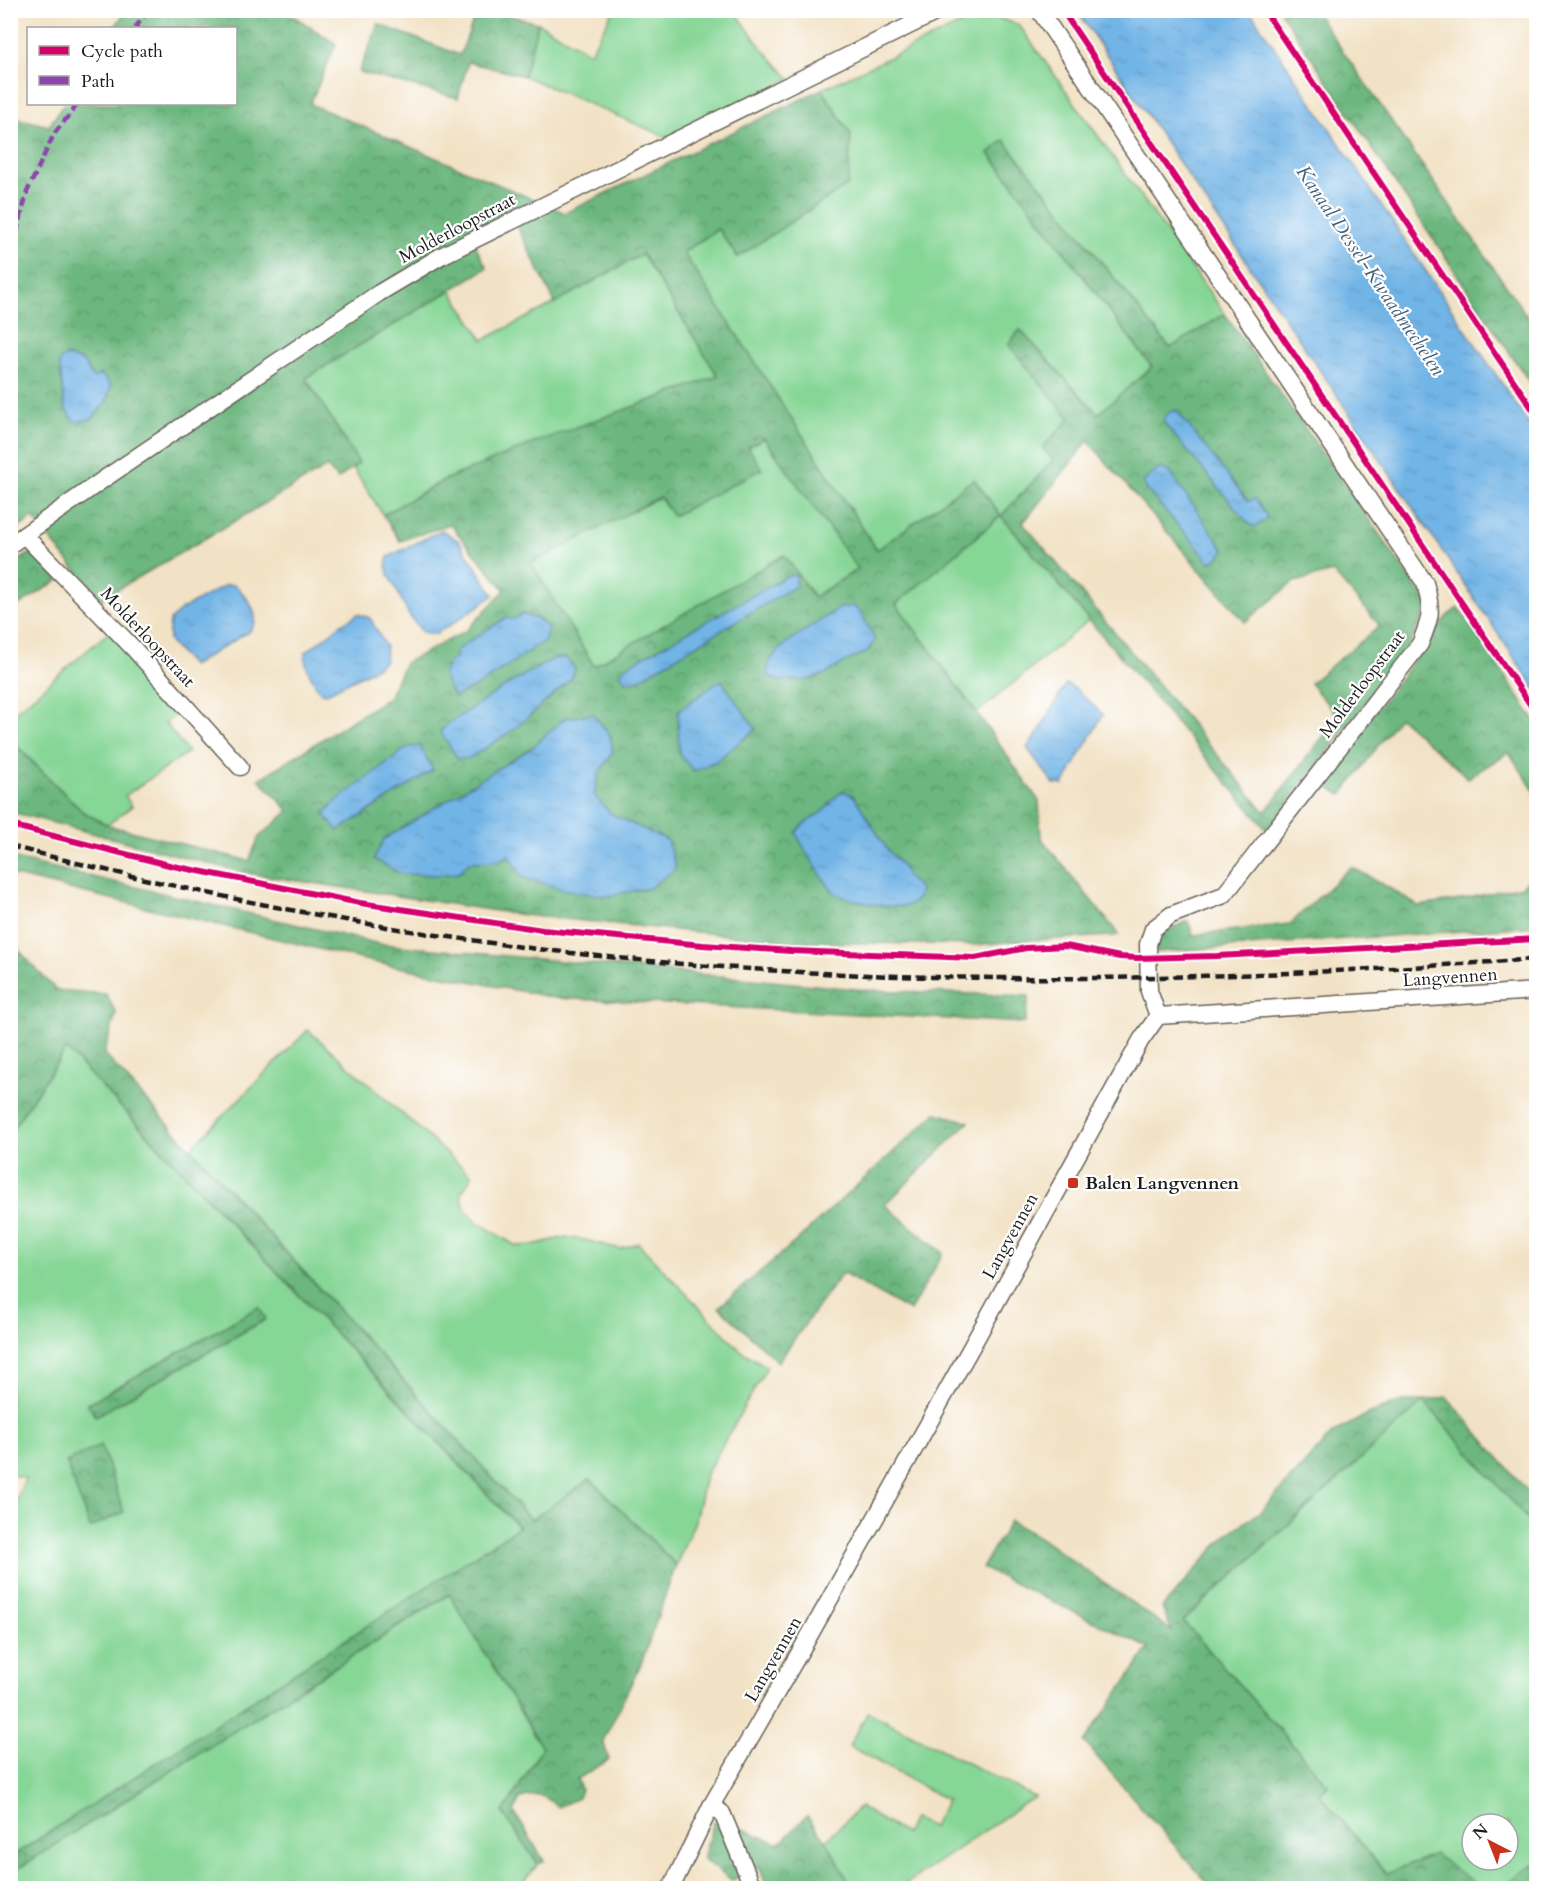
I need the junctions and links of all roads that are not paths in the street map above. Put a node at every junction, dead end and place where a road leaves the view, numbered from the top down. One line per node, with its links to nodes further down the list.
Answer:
1 (941, 10): 3 (street, Molderloopstraat)
2 (1038, 12): 6 (street, Molderloopstraat)
3 (18, 540): 4 (street, Molderloopstraat)
4 (240, 766)
5 (1536, 991): 6 (street, Langvennen)
6 (1158, 1016): 7 (street, Langvennen)
7 (711, 1806): 8 (street, Langvennen); 9 (street)
8 (671, 1888)
9 (753, 1888)

